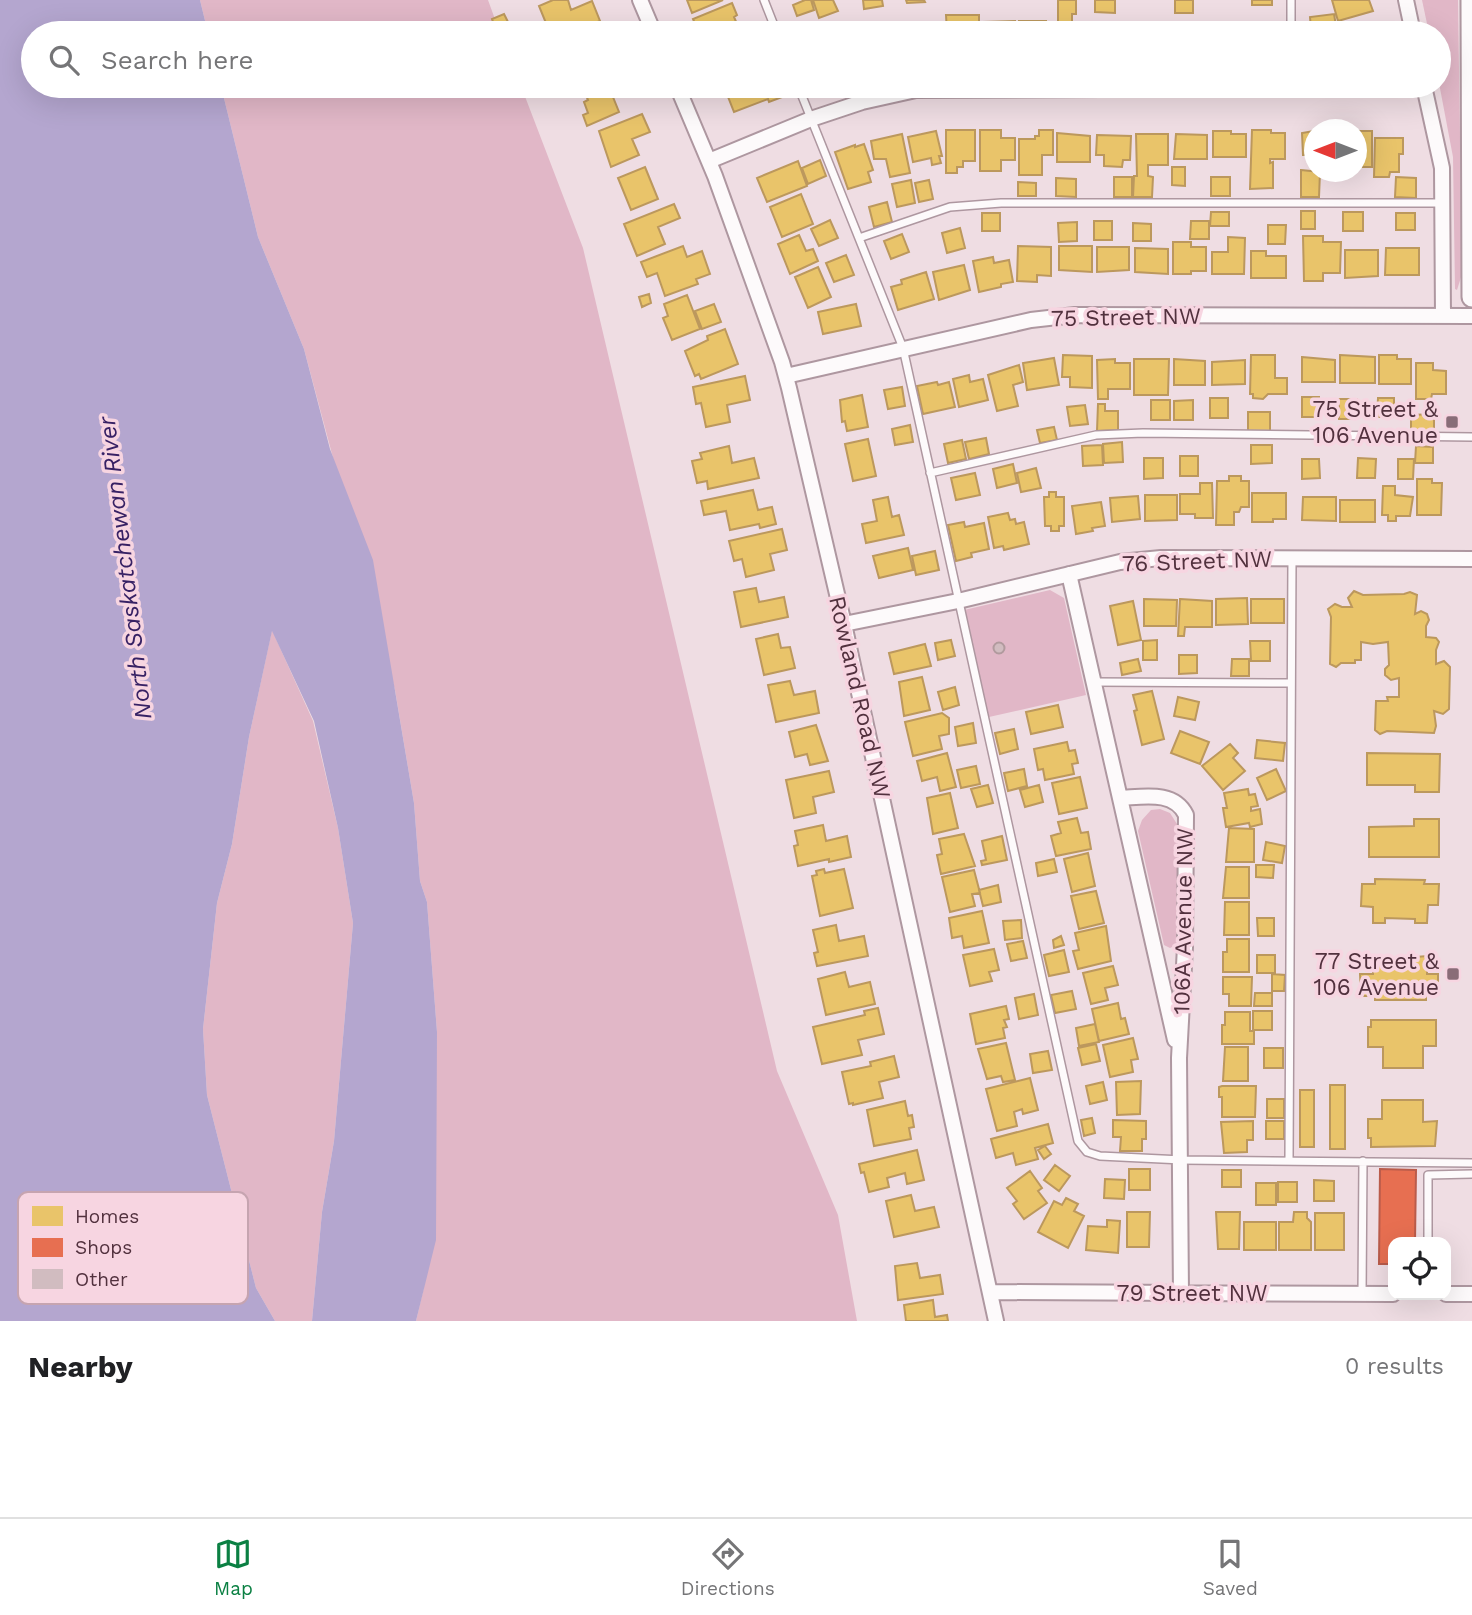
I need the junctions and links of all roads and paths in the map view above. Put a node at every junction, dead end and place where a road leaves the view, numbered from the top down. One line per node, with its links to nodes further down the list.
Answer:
1 (640, 0): 6 (street)
2 (1291, 0): 8 (lane)
3 (1406, 0): 9 (street)
4 (1471, 0): 18 (main road)
5 (767, 1): 7 (lane)
6 (649, 21)
7 (773, 21)
8 (1291, 21)
9 (1410, 21)
10 (682, 98): 15 (street, Rowland Road NW)
11 (803, 98): 14 (lane)
12 (880, 98): 14 (street)
13 (1427, 98): 16 (street)
14 (811, 119): 15 (street); 17 (lane)
15 (709, 161): 22 (street, Rowland Road NW)
16 (1443, 202): 17 (lane); 19 (street)
17 (859, 238): 21 (lane)
18 (1472, 297)
19 (1443, 316): 20 (street, 75 Street NW); 21 (street, 75 Street NW)
20 (1472, 316)
21 (903, 348): 22 (street, 75 Street NW); 24 (lane)
22 (786, 376): 29 (street, Rowland Road NW)
23 (1472, 437): 24 (lane)
24 (930, 473): 28 (lane)
25 (1292, 559): 26 (street, 76 Street NW); 27 (street, 76 Street NW); 31 (lane)
26 (1472, 559)
27 (1069, 573): 28 (street, 76 Street NW); 30 (street, 106A Avenue NW)
28 (958, 601): 29 (street, 76 Street NW); 34 (lane)
29 (844, 624): 42 (street, Rowland Road NW)
30 (1094, 682): 31 (lane); 32 (street, 106A Avenue NW)
31 (1291, 683): 35 (lane)
32 (1120, 798): 33 (street, 106A Avenue NW); 33 (street, 106A Avenue NW)
33 (1179, 1058): 34 (street, 106A Avenue NW)
34 (1182, 1160): 35 (lane); 43 (street, 106A Avenue NW)
35 (1289, 1160): 36 (lane)
36 (1363, 1161): 37 (lane); 44 (lane)
37 (1428, 1161): 38 (lane); 40 (lane)
38 (1472, 1163)
39 (1472, 1174): 40 (lane)
40 (1428, 1175): 41 (lane)
41 (1428, 1237)
42 (991, 1292): 43 (street, 79 Street NW); 48 (street, Rowland Road NW)
43 (1181, 1294): 44 (street, 79 Street NW)
44 (1362, 1294): 45 (street, 79 Street NW)
45 (1388, 1294)
46 (1451, 1294): 47 (street)
47 (1472, 1294)
48 (996, 1321)

